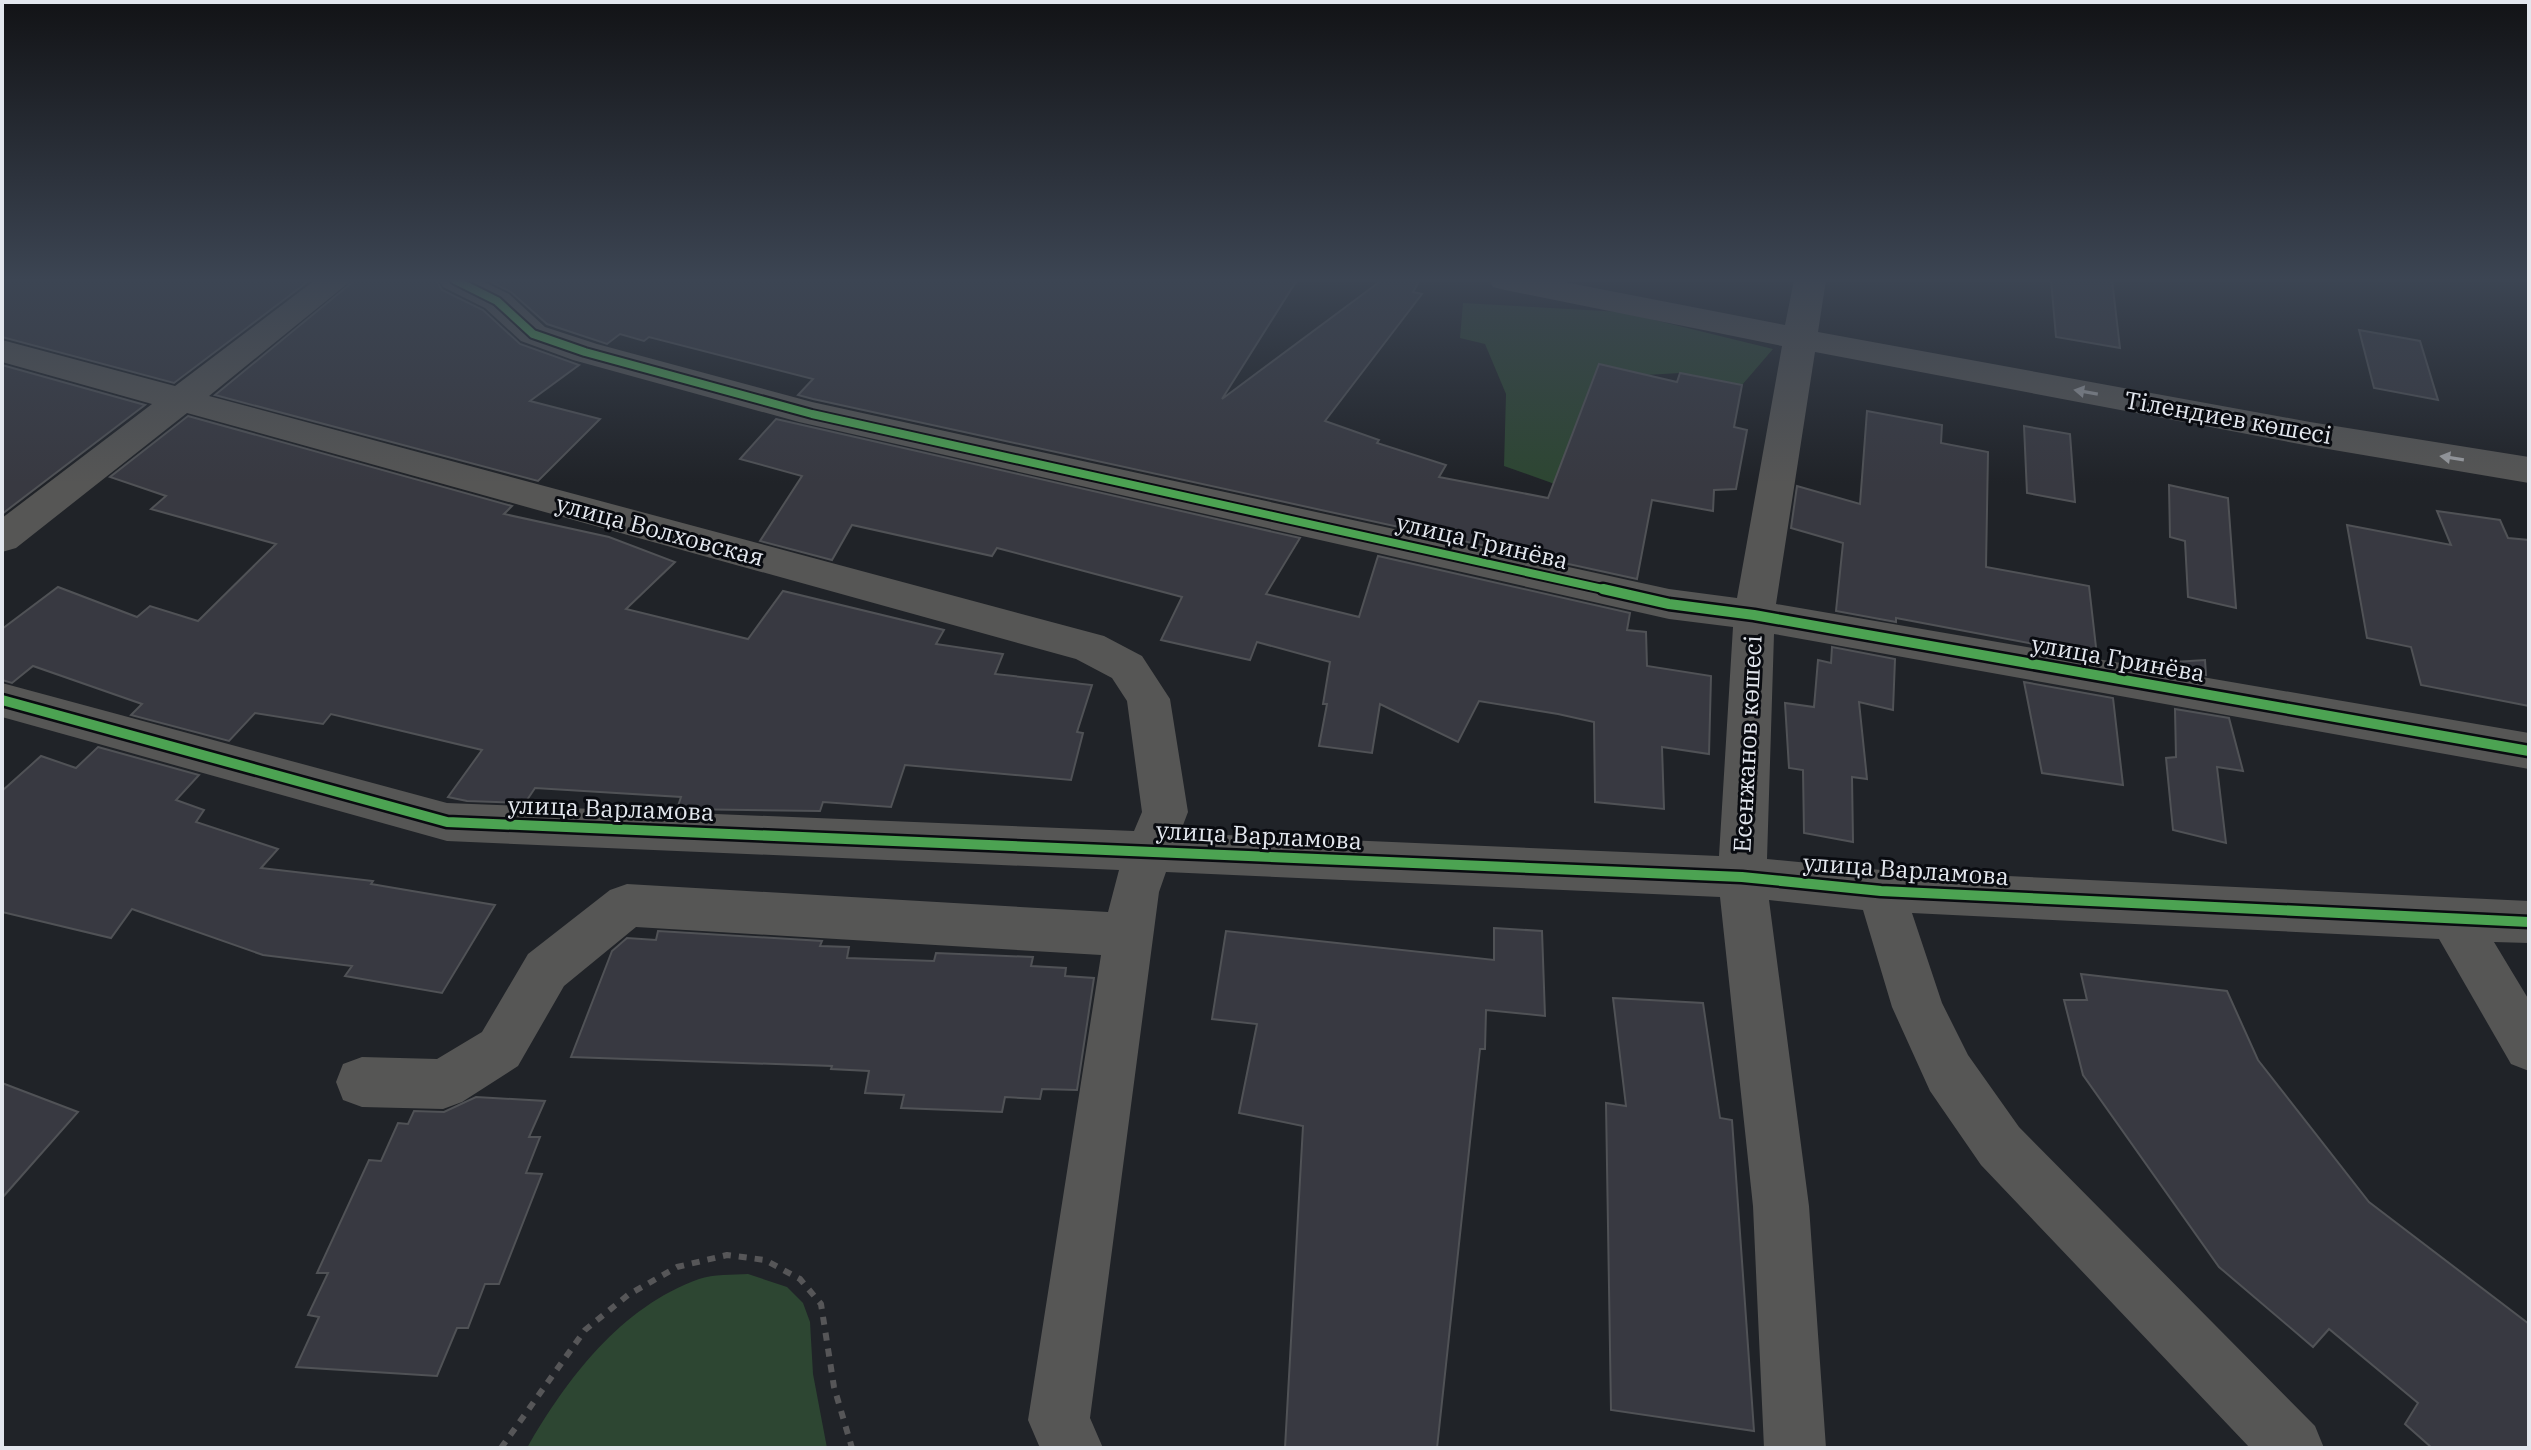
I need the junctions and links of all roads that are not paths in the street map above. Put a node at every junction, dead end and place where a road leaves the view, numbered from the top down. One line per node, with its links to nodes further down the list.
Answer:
1 (248, 348): 6 (street)
2 (572, 348): 9 (street, улица Гринёва)
3 (1800, 348): 9 (street, Есенжанов көшесі)
4 (1847, 348): 7 (street, Тілендиев көшесі, one-way to 4)
5 (2, 351): 6 (street, улица Волховская)
6 (180, 400): 8 (street); 12 (street, улица Волховская)
7 (2529, 470)
8 (2, 538)
9 (1754, 615): 11 (street, улица Гринёва); 13 (street, Есенжанов көшесі)
10 (2, 700): 12 (street, улица Варламова)
11 (2529, 751)
12 (1150, 851): 13 (street, улица Варламова); 17 (street, улица Волховская)
13 (1742, 877): 14 (street, улица Варламова); 21 (street, Есенжанов көшесі)
14 (1881, 891): 15 (street, улица Варламова); 22 (street)
15 (2453, 918): 16 (street, улица Варламова); 18 (street)
16 (2529, 922)
17 (1129, 935): 19 (street); 20 (street, улица Волховская)
18 (2529, 1047)
19 (362, 1082)
20 (1072, 1448)
21 (1795, 1448)
22 (2293, 1448)

